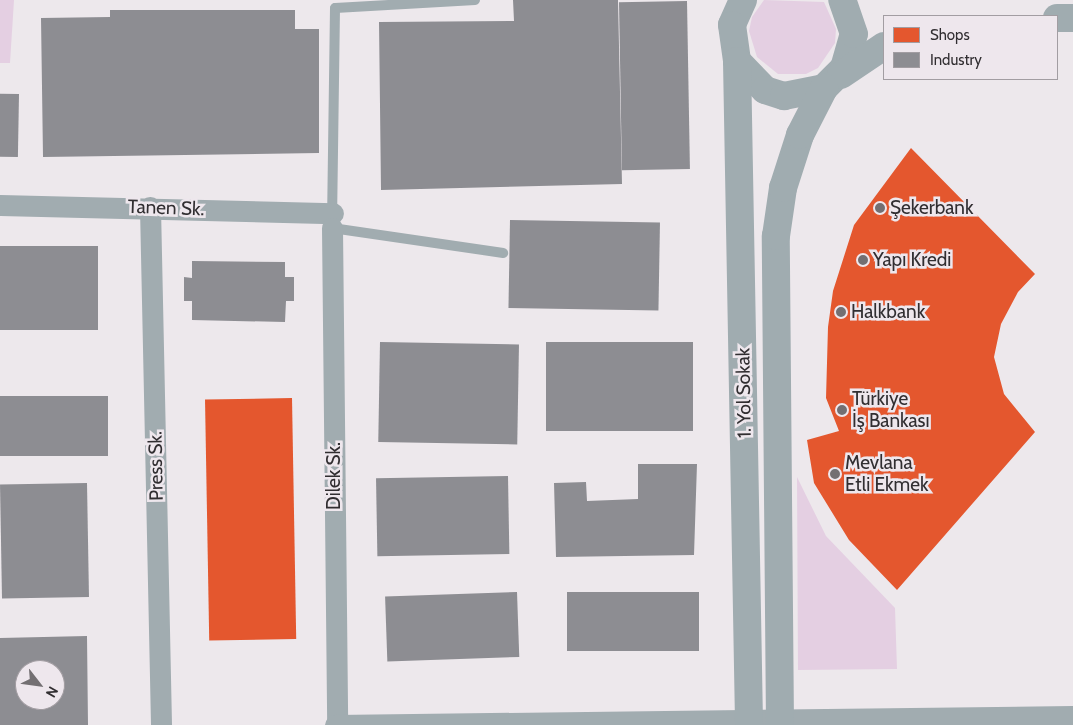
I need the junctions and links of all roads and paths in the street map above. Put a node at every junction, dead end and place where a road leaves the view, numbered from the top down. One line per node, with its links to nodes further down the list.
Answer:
1 (475, 0): 11 (lane)
2 (743, 0): 7 (main road, 1. Yol Sokak)
3 (842, 0): 8 (main road, 1. Yol Sokak)
4 (1058, 18): 5 (main road)
5 (1073, 18)
6 (883, 47): 8 (main road)
7 (737, 61): 8 (main road); 16 (main road, 1. Yol Sokak)
8 (829, 84): 15 (main road, 1. Yol Sokak)
9 (0, 205): 10 (street, Tanen Sk.)
10 (150, 207): 11 (street, Tanen Sk.); 17 (street, Press Sk.)
11 (333, 221): 12 (lane); 18 (street, Dilek Sk.)
12 (503, 253)
13 (1073, 716): 14 (street)
14 (955, 717): 15 (street); 19 (street)
15 (780, 721): 16 (street)
16 (749, 722): 18 (street)
17 (161, 725)
18 (336, 725)
19 (914, 725)

